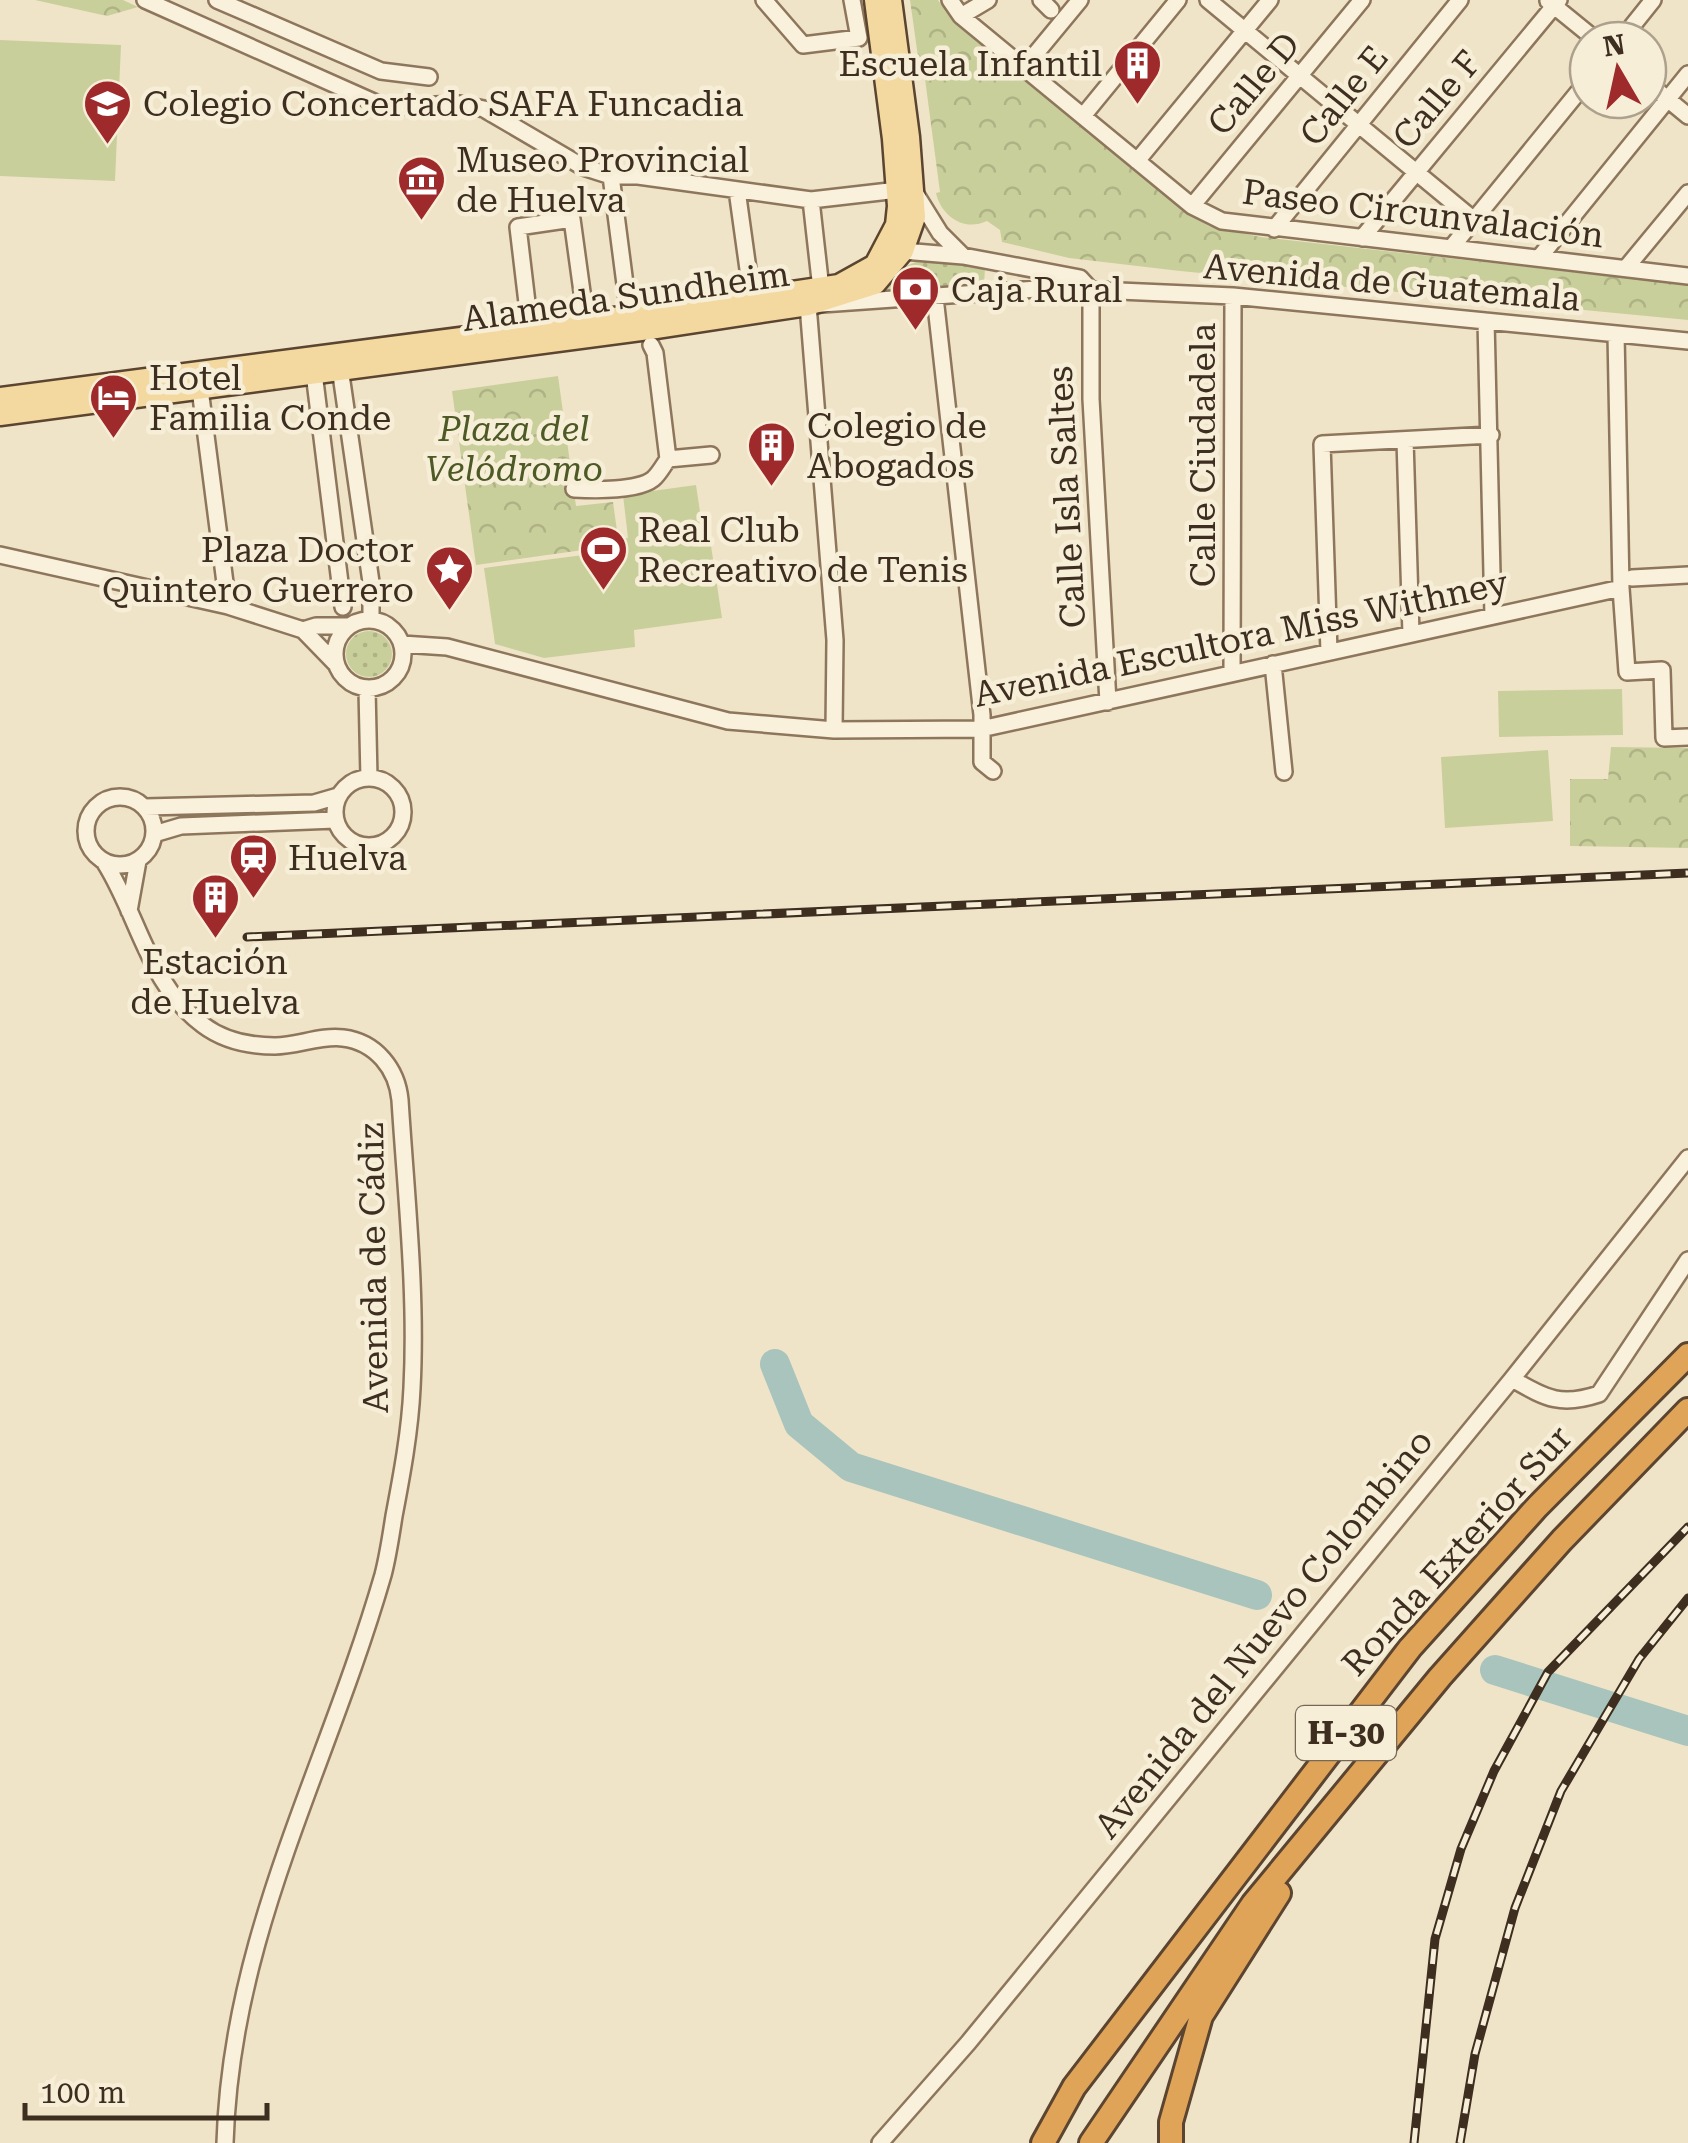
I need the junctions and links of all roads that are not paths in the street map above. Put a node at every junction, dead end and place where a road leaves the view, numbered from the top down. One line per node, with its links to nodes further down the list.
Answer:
1 (145, 0): 33 (street)
2 (217, 0): 24 (street)
3 (764, 0): 4 (street)
4 (852, 0)
5 (875, 0): 35 (main road)
6 (891, 0): 35 (main road)
7 (950, 0): 17 (street, Paseo Circunvalación)
8 (988, 0): 17 (street)
9 (1080, 0): 21 (street)
10 (1178, 0): 27 (street)
11 (1208, 0): 20 (street)
12 (1270, 0): 20 (street)
13 (1362, 0): 23 (street, Calle D)
14 (1460, 0): 30 (street, Calle E)
15 (1653, 0): 19 (street)
16 (1553, 2): 18 (street); 32 (street, Calle F)
17 (961, 16): 21 (street, Paseo Circunvalación)
18 (1573, 20)
19 (1636, 20)
20 (1245, 30): 23 (street); 31 (street)
21 (1023, 69): 27 (street, Paseo Circunvalación)
22 (1688, 74): 25 (street)
23 (1300, 76): 30 (street); 38 (street, Calle D)
24 (429, 77)
25 (1668, 99): 28 (street)
26 (1568, 105): 39 (street)
27 (1083, 116): 31 (street, Paseo Circunvalación)
28 (1688, 116)
29 (1651, 120): 45 (street)
30 (1358, 125): 32 (street); 40 (street, Calle E)
31 (1138, 162): 38 (street, Paseo Circunvalación)
32 (1416, 172): 39 (street); 41 (street, Calle F)
33 (611, 176): 34 (street); 53 (street)
34 (737, 190): 37 (street); 52 (street)
35 (906, 190): 37 (street); 42 (main road); 44 (street)
36 (1688, 193): 46 (street)
37 (811, 200): 50 (street)
38 (1192, 206): 40 (street, Paseo Circunvalación)
39 (1474, 220): 43 (street)
40 (1274, 229): 41 (street, Paseo Circunvalación)
41 (1362, 238): 43 (street, Paseo Circunvalación)
42 (896, 246): 44 (street); 50 (main road, Alameda Sundheim)
43 (1451, 248): 45 (street, Paseo Circunvalación)
44 (962, 256): 48 (street)
45 (1540, 258): 46 (street, Paseo Circunvalación)
46 (1626, 268): 47 (street, Paseo Circunvalación)
47 (1688, 276)
48 (1091, 290): 49 (street, Avenida de Guatemala); 51 (street, Avenida de Guatemala); 86 (street, Calle Isla Saltes)
49 (1234, 296): 55 (street, Avenida de Guatemala); 84 (street, Calle Ciudadela)
50 (814, 297): 51 (street, Avenida de Guatemala); 52 (main road, Alameda Sundheim); 60 (main road, Alameda Sundheim); 88 (street)
51 (935, 297): 87 (street)
52 (752, 298): 53 (main road, Alameda Sundheim)
53 (629, 315): 54 (main road, Alameda Sundheim)
54 (586, 321): 56 (main road, Alameda Sundheim); 56 (street)
55 (1486, 321): 57 (street, Avenida de Guatemala); 65 (street)
56 (530, 328): 60 (main road, Alameda Sundheim)
57 (1616, 334): 58 (street, Avenida de Guatemala); 72 (street)
58 (1688, 341)
59 (651, 345): 68 (street)
60 (339, 361): 61 (main road, Alameda Sundheim); 63 (main road, Alameda Sundheim); 76 (street)
61 (314, 373): 62 (main road, Alameda Sundheim); 74 (street)
62 (200, 389): 64 (main road, Alameda Sundheim); 73 (street)
63 (0, 398)
64 (0, 414)
65 (1491, 435): 66 (street); 75 (street)
66 (1405, 440): 79 (street); 81 (street)
67 (711, 454): 68 (street)
68 (668, 460): 69 (street)
69 (574, 490)
70 (0, 555): 73 (street)
71 (1688, 575): 72 (street, Avenida Escultora Miss Withney)
72 (1626, 583): 75 (street, Avenida Escultora Miss Withney); 89 (street)
73 (228, 606): 78 (street)
74 (342, 607)
75 (1493, 616): 79 (street, Avenida Escultora Miss Withney)
76 (371, 620): 77 (street); 80 (street)
77 (349, 626): 78 (street); 82 (street)
78 (302, 630): 82 (street)
79 (1411, 634): 81 (street, Avenida Escultora Miss Withney)
80 (402, 644): 85 (street); 88 (street, Avenida Escultora Miss Withney)
81 (1329, 652): 83 (street, Avenida Escultora Miss Withney)
82 (335, 663): 85 (street)
83 (1274, 664): 84 (street, Avenida Escultora Miss Withney); 91 (street)
84 (1232, 674): 86 (street, Avenida Escultora Miss Withney)
85 (367, 689): 92 (street)
86 (1108, 702): 87 (street, Avenida Escultora Miss Withney)
87 (981, 729): 88 (street, Avenida Escultora Miss Withney); 90 (street)
88 (834, 730)
89 (1688, 737)
90 (993, 771)
91 (1284, 772)
92 (369, 778): 93 (street); 95 (street)
93 (338, 796): 94 (street); 95 (street)
94 (145, 807): 96 (street); 98 (street)
95 (335, 820): 96 (street)
96 (154, 834): 97 (street)
97 (138, 861): 98 (street); 99 (street)
98 (105, 863): 99 (street, Avenida de Cádiz)
99 (129, 911): 106 (street, Avenida de Cádiz)
100 (1688, 1158): 103 (street, Avenida del Nuevo Colombino)
101 (1688, 1260): 103 (street)
102 (1688, 1354): 108 (highway, Ronda Exterior Sur / H-30)
103 (1512, 1380): 107 (street, Avenida del Nuevo Colombino)
104 (1688, 1410): 105 (highway, Ronda Exterior Sur / H-30)
105 (1333, 1808): 109 (highway, Ronda Exterior Sur / H-30); 110 (highway)
106 (225, 2143)
107 (880, 2143)
108 (1043, 2143)
109 (1090, 2143)
110 (1171, 2143)

